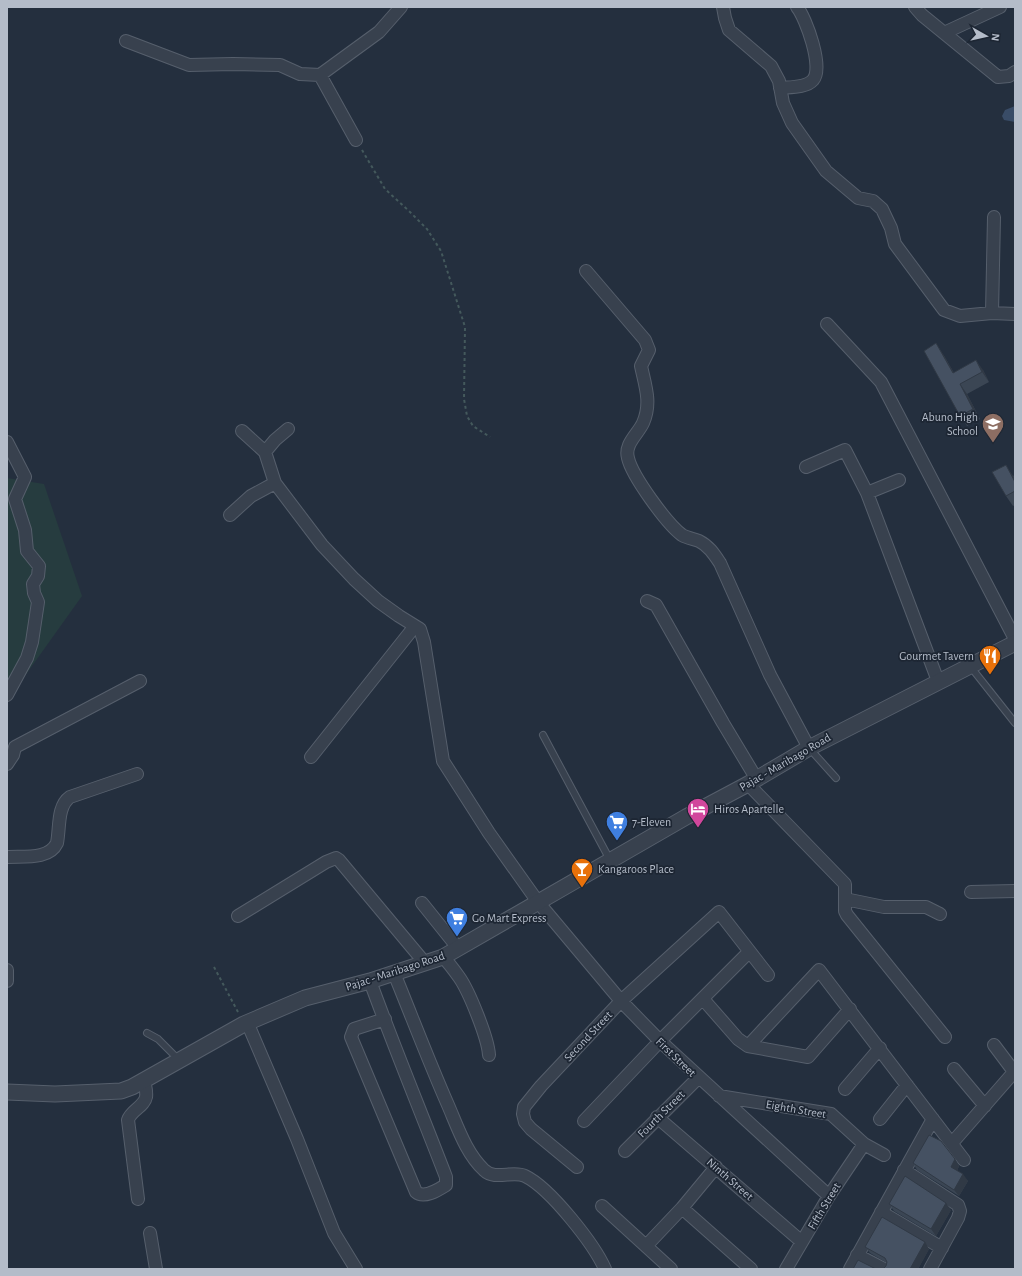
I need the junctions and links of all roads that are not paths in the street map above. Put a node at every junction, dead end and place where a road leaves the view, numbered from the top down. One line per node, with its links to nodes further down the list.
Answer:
1 (401, 7): 9 (street)
2 (723, 7): 10 (street)
3 (797, 7): 10 (street)
4 (915, 7): 6 (street)
5 (1000, 7): 6 (street)
6 (944, 33): 8 (street)
7 (126, 41): 9 (street)
8 (1015, 72)
9 (320, 75): 11 (street)
10 (780, 88): 14 (street)
11 (356, 140)
12 (994, 217): 14 (street)
13 (586, 271): 37 (street)
14 (992, 313): 15 (street)
15 (1015, 314)
16 (827, 324): 28 (street)
17 (288, 429): 20 (street)
18 (242, 431): 20 (street)
19 (7, 442): 33 (street)
20 (265, 452): 23 (street)
21 (806, 467): 24 (street)
22 (899, 480): 24 (street)
23 (275, 483): 25 (street); 27 (street)
24 (867, 493): 32 (street)
25 (230, 515)
26 (647, 601): 42 (street)
27 (415, 626): 38 (street); 48 (street, First Street)
28 (1015, 639)
29 (1015, 643): 30 (street, Pajac - Maribago Road)
30 (969, 666): 32 (street, Pajac - Maribago Road); 34 (lane)
31 (140, 681): 36 (street)
32 (938, 681): 37 (street, Pajac - Maribago Road)
33 (7, 695)
34 (1015, 723)
35 (543, 735): 44 (lane)
36 (11, 744): 39 (street)
37 (809, 748): 41 (lane); 42 (street, Pajac - Maribago Road)
38 (311, 757)
39 (7, 764)
40 (136, 774): 43 (street)
41 (836, 778)
42 (752, 781): 44 (street, Pajac - Maribago Road); 47 (street)
43 (7, 857)
44 (610, 861): 48 (street, Pajac - Maribago Road)
45 (1015, 891): 46 (street)
46 (971, 892)
47 (845, 899): 50 (street); 67 (street)
48 (538, 902): 52 (street, Pajac - Maribago Road); 62 (street, First Street)
49 (422, 903): 52 (street)
50 (940, 914)
51 (238, 916): 55 (street)
52 (458, 948): 54 (street, Pajac - Maribago Road)
53 (749, 952): 58 (street); 61 (street); 62 (street, Second Street)
54 (443, 957): 55 (street, Pajac - Maribago Road); 72 (street)
55 (425, 963): 57 (street, Pajac - Maribago Road)
56 (7, 970): 59 (street)
57 (394, 973): 60 (street, Pajac - Maribago Road); 107 (street)
58 (768, 975)
59 (7, 981)
60 (370, 981): 64 (street); 65 (street, Pajac - Maribago Road)
61 (703, 998): 68 (street); 70 (street)
62 (621, 1001): 68 (street, First Street); 92 (street, Second Street)
63 (850, 1009): 70 (street); 70 (street); 71 (street)
64 (385, 1019): 64 (street)
65 (245, 1023): 73 (street, Pajac - Maribago Road); 106 (street)
66 (147, 1033): 73 (lane)
67 (945, 1037)
68 (660, 1041): 76 (street, First Street); 86 (street)
69 (994, 1045): 75 (street)
70 (748, 1046)
71 (880, 1048): 78 (street); 79 (street)
72 (489, 1056)
73 (178, 1060): 77 (street, Pajac - Maribago Road)
74 (954, 1069): 82 (street)
75 (1015, 1072): 82 (street)
76 (698, 1078): 81 (street, First Street); 83 (street, Fourth Street)
77 (144, 1080): 80 (street, Pajac - Maribago Road); 96 (street)
78 (907, 1085): 84 (street); 85 (street)
79 (845, 1089)
80 (7, 1092)
81 (718, 1096): 87 (street, Eighth Street); 95 (street, First Street)
82 (985, 1106): 88 (street)
83 (658, 1117): 89 (street, Fourth Street); 93 (street, Ninth Street)
84 (880, 1119)
85 (933, 1119): 88 (street); 94 (street)
86 (584, 1121)
87 (864, 1144): 90 (street, Eighth Street); 95 (street, Fifth Street)
88 (952, 1144): 91 (street)
89 (625, 1151)
90 (884, 1155)
91 (964, 1160)
92 (577, 1167)
93 (716, 1168): 98 (street); 101 (street, Ninth Street)
94 (904, 1170): 99 (street); 103 (street)
95 (829, 1196): 101 (street, Fifth Street)
96 (138, 1199)
97 (602, 1206): 102 (street)
98 (682, 1208): 102 (street); 109 (street)
99 (881, 1212): 103 (street); 104 (street)
100 (150, 1233): 105 (street)
101 (802, 1242): 110 (street, Fifth Street)
102 (646, 1246): 108 (street)
103 (942, 1248): 113 (street)
104 (857, 1255): 111 (street); 112 (street)
105 (156, 1269)
106 (356, 1269)
107 (605, 1269)
108 (671, 1269)
109 (751, 1269)
110 (786, 1269)
111 (850, 1269)
112 (884, 1269)
113 (930, 1269)

